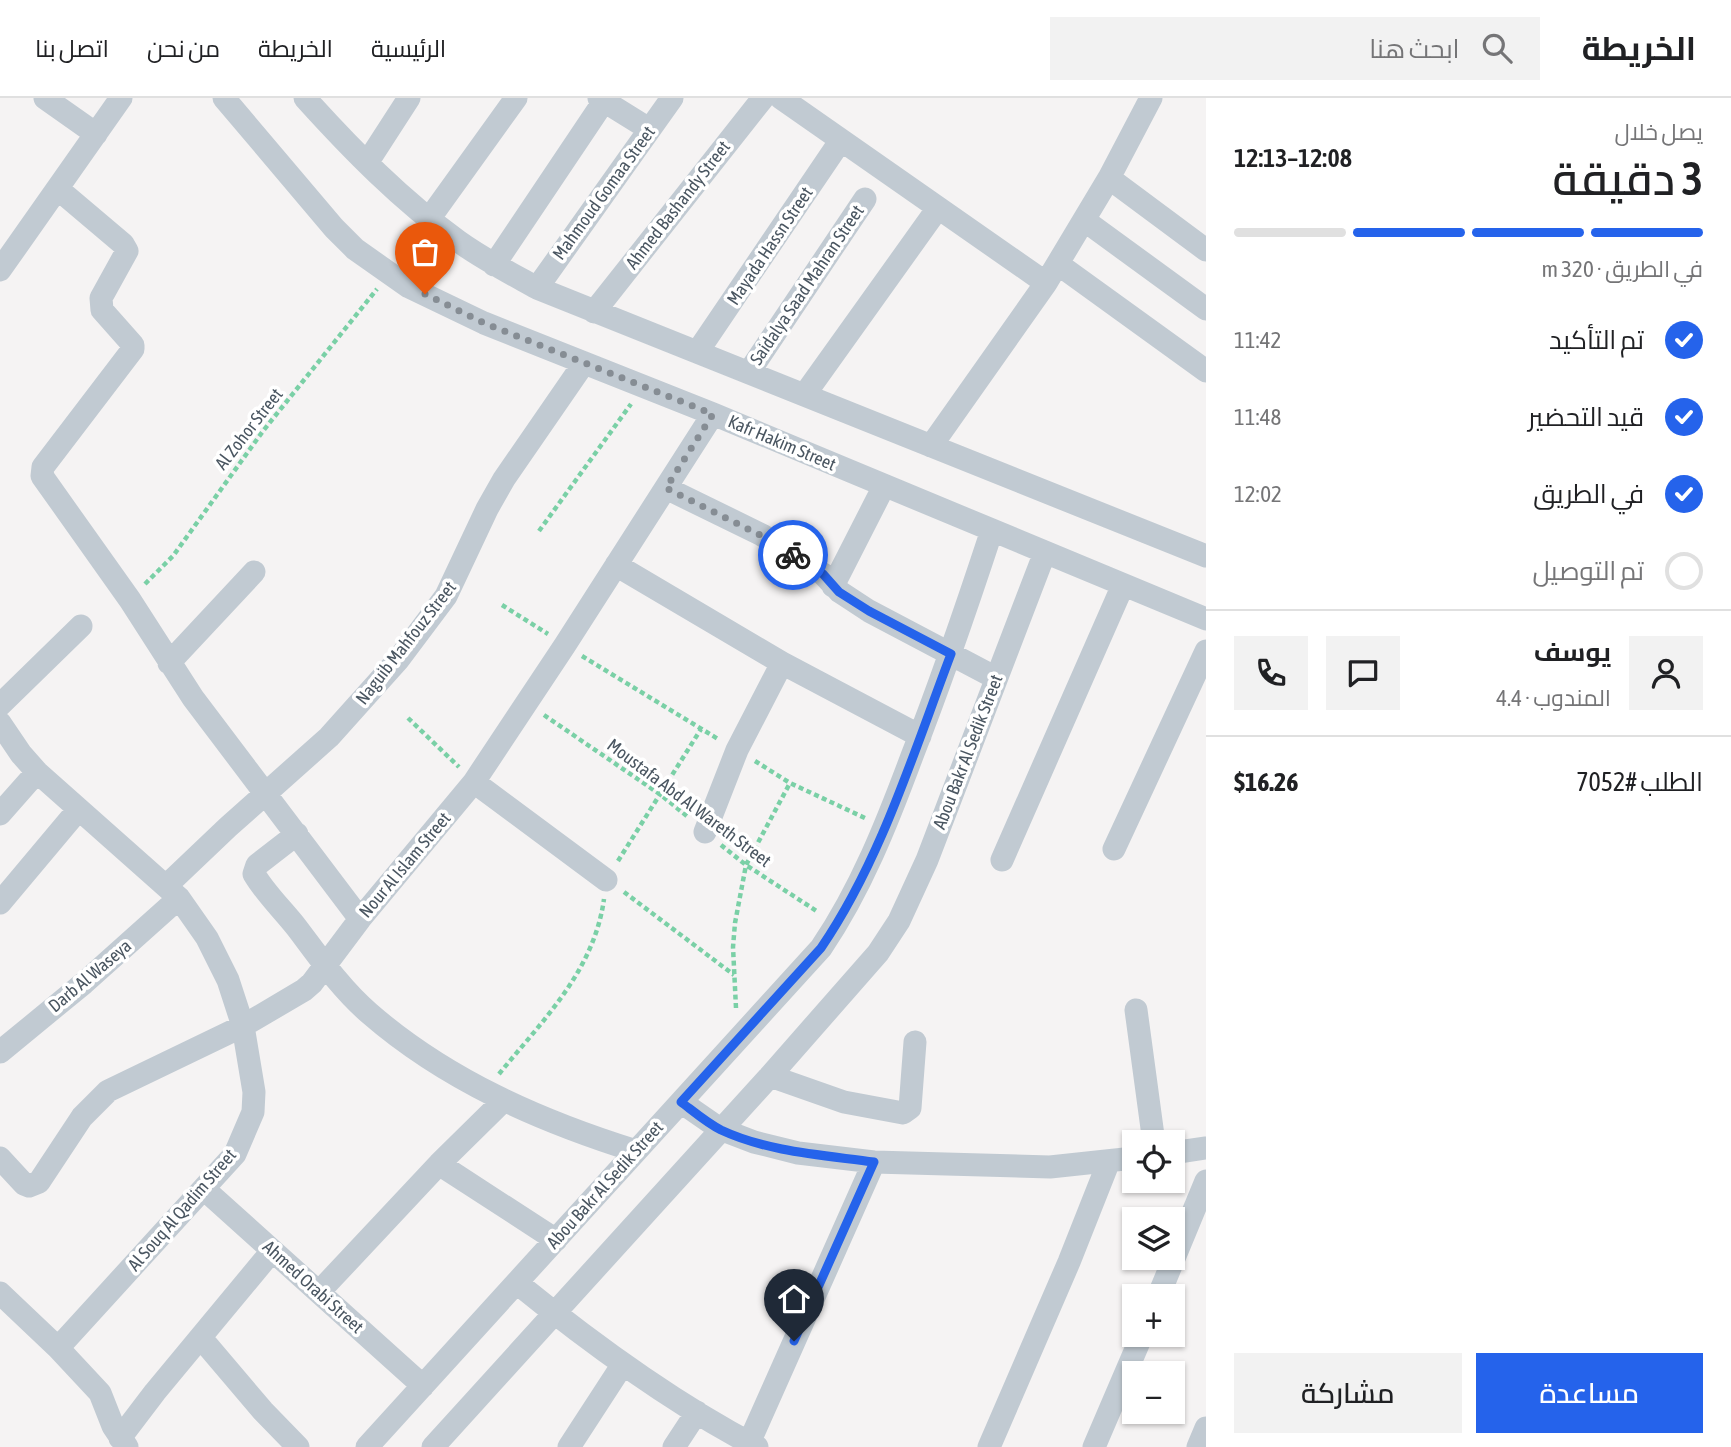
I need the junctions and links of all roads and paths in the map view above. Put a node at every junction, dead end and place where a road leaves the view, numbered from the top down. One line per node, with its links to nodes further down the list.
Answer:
1 (45, 98): 13 (street)
2 (121, 98): 13 (street)
3 (224, 98): 25 (street, Kafr Hakim Street)
4 (304, 98): 15 (street)
5 (409, 98): 15 (street)
6 (516, 98): 20 (street)
7 (672, 98): 12 (street, Mahmoud Gomaa Street)
8 (763, 98): 29 (street, Ahmed Bashandy Street)
9 (781, 98): 14 (street)
10 (1152, 98): 16 (street)
11 (602, 100): 12 (street); 23 (street)
12 (649, 130): 27 (street, Mahmoud Gomaa Street)
13 (96, 134): 17 (street)
14 (841, 140): 19 (street); 30 (street, Mayada Hassn Street)
15 (366, 163): 20 (street)
16 (1109, 178): 21 (street); 22 (street)
17 (58, 189): 24 (street); 48 (street)
18 (865, 198): 33 (street, Saidalya Saad Mahran Street)
19 (938, 208): 26 (street); 35 (street)
20 (429, 219): 23 (street)
21 (1084, 220): 26 (street); 28 (street)
22 (1206, 250)
23 (495, 265): 27 (street)
24 (0, 270)
25 (389, 274): 31 (street, Kafr Hakim Street); 48 (path, Al Zohor Street)
26 (1052, 274): 32 (street); 37 (street)
27 (537, 288): 29 (street)
28 (1206, 309)
29 (594, 312): 30 (street)
30 (698, 351): 33 (street)
31 (584, 363): 34 (street, Kafr Hakim Street); 67 (street, Naguib Mahfouz Street)
32 (1206, 371)
33 (749, 372): 35 (street)
34 (643, 387): 36 (street, Kafr Hakim Street); 41 (path)
35 (805, 394): 37 (street)
36 (713, 414): 38 (street, Kafr Hakim Street); 39 (street, Nour Al Islam Street)
37 (932, 446): 43 (street)
38 (884, 486): 40 (street, Kafr Hakim Street); 47 (street)
39 (666, 488): 44 (street, Nour Al Islam Street); 47 (street)
40 (992, 530): 42 (street, Kafr Hakim Street); 54 (street, Abou Bakr Al Sedik Street)
41 (539, 531)
42 (1045, 552): 46 (street, Kafr Hakim Street); 57 (street, Abou Bakr Al Sedik Street)
43 (1206, 556)
44 (616, 565): 52 (street, Nour Al Islam Street); 56 (street)
45 (254, 572): 55 (street)
46 (1123, 585): 50 (street, Kafr Hakim Street); 74 (street)
47 (832, 586): 54 (street)
48 (130, 600): 55 (street)
49 (502, 605): 52 (path)
50 (1206, 620)
51 (81, 626): 59 (street)
52 (565, 645): 58 (street, Nour Al Islam Street)
53 (1206, 651): 73 (street)
54 (951, 654): 57 (street); 63 (street, Abou Bakr Al Sedik Street)
55 (169, 663): 67 (street)
56 (782, 663): 63 (street); 71 (street)
57 (996, 678): 88 (street, Abou Bakr Al Sedik Street)
58 (526, 703): 65 (street, Nour Al Islam Street); 68 (path, Moustafa Abd Al Wareth Street)
59 (0, 705)
60 (408, 718): 65 (path)
61 (0, 724): 64 (street, Al Souq Al Qadim Street)
62 (701, 729): 68 (path)
63 (920, 736): 80 (street, Abou Bakr Al Sedik Street)
64 (37, 772): 69 (street, Al Souq Al Qadim Street); 70 (street)
65 (474, 782): 76 (street); 79 (street, Nour Al Islam Street)
66 (790, 783): 75 (path)
67 (265, 794): 72 (street); 77 (street, Naguib Mahfouz Street)
68 (661, 795): 71 (path, Moustafa Abd Al Wareth Street); 76 (path)
69 (78, 810): 77 (street, Al Souq Al Qadim Street); 78 (street)
70 (0, 814)
71 (705, 832): 75 (path, Moustafa Abd Al Wareth Street)
72 (297, 834): 79 (street); 81 (street)
73 (1114, 849)
74 (1002, 860)
75 (746, 865): 80 (path, Moustafa Abd Al Wareth Street); 82 (path)
76 (606, 880): 82 (path); 89 (path)
77 (173, 892): 84 (street, Al Souq Al Qadim Street); 87 (street, Darb Al Waseya)
78 (0, 903)
79 (360, 919): 81 (street, Nour Al Islam Street)
80 (837, 924): 85 (street, Abou Bakr Al Sedik Street)
81 (325, 965): 84 (street, Nour Al Islam Street); 89 (street)
82 (734, 975): 85 (path)
83 (1136, 1010): 92 (street)
84 (243, 1026): 96 (street, Nour Al Islam Street); 102 (street, Al Souq Al Qadim Street)
85 (739, 1040): 90 (street, Abou Bakr Al Sedik Street)
86 (915, 1042): 88 (street)
87 (0, 1052)
88 (770, 1076): 91 (street, Abou Bakr Al Sedik Street)
89 (494, 1096): 94 (street); 100 (street)
90 (681, 1102): 91 (street); 94 (street, Abou Bakr Al Sedik Street)
91 (720, 1129): 99 (street); 109 (street, Abou Bakr Al Sedik Street)
92 (1152, 1130)
93 (1206, 1148): 95 (street)
94 (636, 1151): 103 (street, Abou Bakr Al Sedik Street)
95 (1185, 1151)
96 (0, 1158)
97 (1122, 1159): 98 (street)
98 (1109, 1161): 99 (street); 124 (street)
99 (874, 1162): 118 (street)
100 (439, 1164): 103 (street); 107 (street)
101 (1206, 1181): 106 (street)
102 (204, 1189): 104 (street, Ahmed Orabi Street); 112 (street, Al Souq Al Qadim Street)
103 (556, 1240): 105 (street, Abou Bakr Al Sedik Street)
104 (272, 1251): 107 (street, Ahmed Orabi Street); 110 (street)
105 (517, 1283): 109 (street); 114 (street, Abou Bakr Al Sedik Street)
106 (1163, 1284)
107 (319, 1292): 114 (street, Ahmed Orabi Street)
108 (0, 1293): 112 (street)
109 (554, 1313): 113 (street); 121 (street, Abou Bakr Al Sedik Street)
110 (201, 1338): 117 (street); 119 (street)
111 (1137, 1347): 125 (street)
112 (58, 1348): 117 (street)
113 (623, 1364): 115 (street); 122 (street)
114 (423, 1386): 120 (street, Abou Bakr Al Sedik Street)
115 (697, 1412): 118 (street); 123 (street)
116 (1206, 1428): 126 (street)
117 (124, 1443)
118 (753, 1445)
119 (298, 1447)
120 (367, 1447)
121 (433, 1447)
122 (569, 1447)
123 (674, 1447)
124 (989, 1447)
125 (1094, 1447)
126 (1198, 1447)

